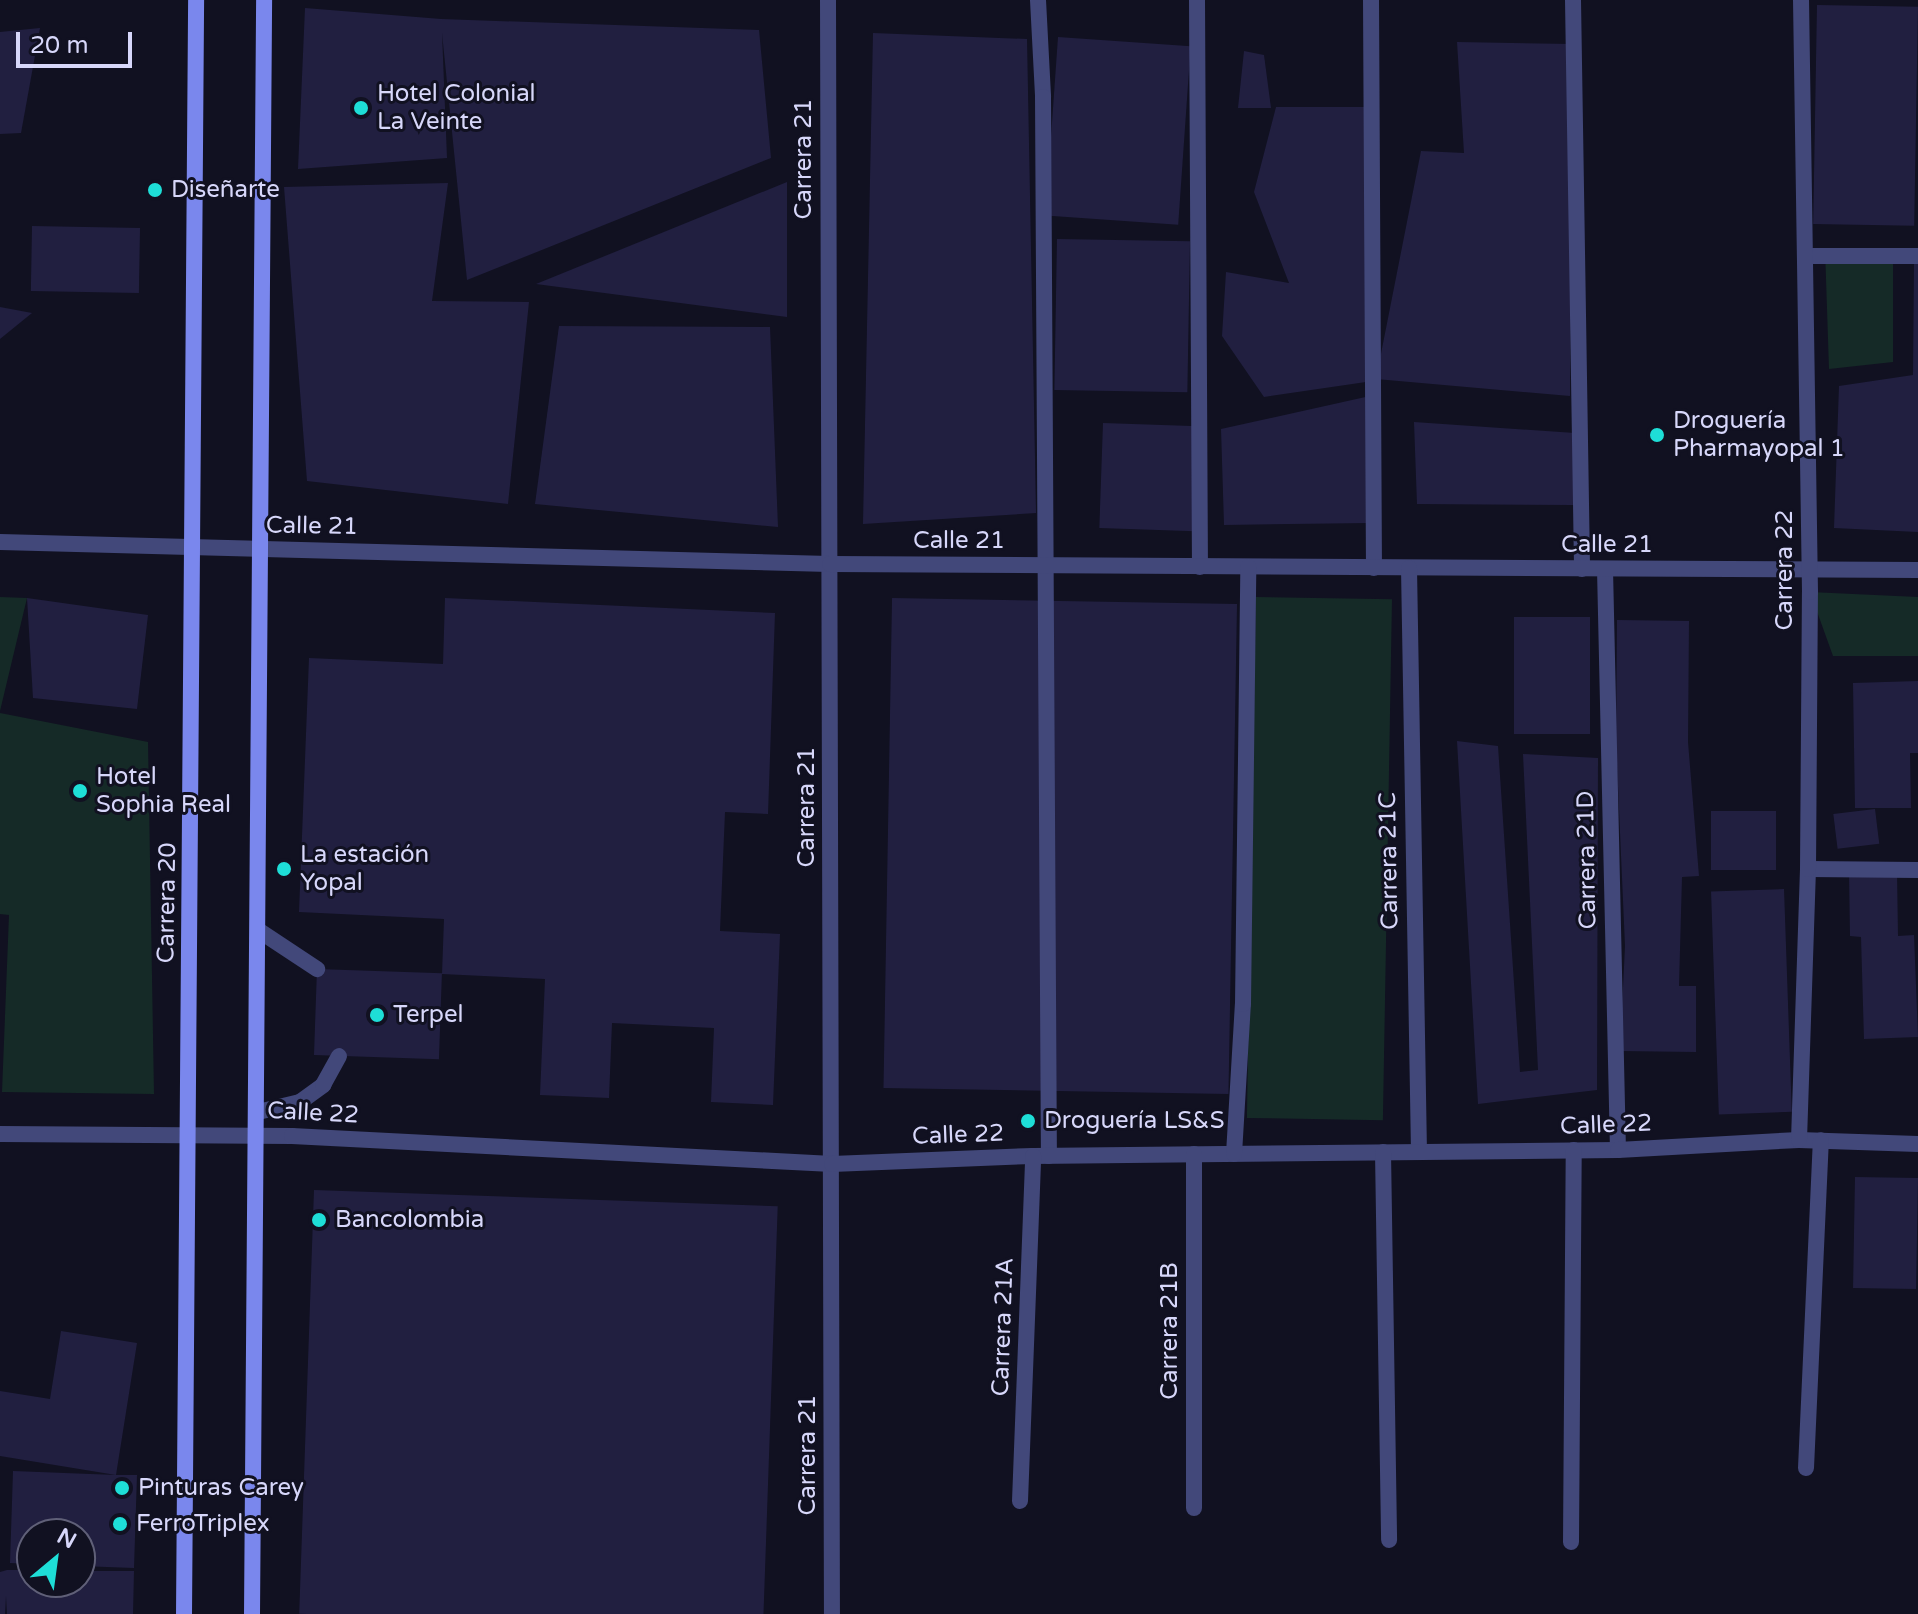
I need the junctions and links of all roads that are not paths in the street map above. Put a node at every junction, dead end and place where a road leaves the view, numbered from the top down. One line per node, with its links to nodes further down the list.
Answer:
1 (196, 0): 13 (main road, Carrera 20)
2 (264, 0): 12 (main road)
3 (828, 0): 14 (street, Carrera 21)
4 (1038, 0): 15 (street, Carrera 21A)
5 (1197, 0): 16 (street)
6 (1371, 0): 18 (street)
7 (1573, 0): 20 (street)
8 (1801, 0): 9 (street, Carrera 22)
9 (1805, 256): 10 (street); 23 (street, Carrera 22)
10 (1918, 256)
11 (0, 542): 13 (street, Calle 21)
12 (260, 548): 13 (street, Calle 21); 14 (street, Calle 21); 26 (main road)
13 (195, 550): 32 (main road, Carrera 20)
14 (830, 564): 15 (street, Calle 21); 43 (street, Carrera 21)
15 (1045, 566): 16 (street, Calle 21); 42 (street, Carrera 21A)
16 (1200, 567): 17 (street, Calle 21)
17 (1248, 567): 18 (street, Calle 21); 41 (street)
18 (1374, 568): 19 (street, Calle 21)
19 (1409, 568): 20 (street, Calle 21); 39 (street, Carrera 21C)
20 (1582, 569): 21 (street, Calle 21)
21 (1605, 569): 23 (street, Calle 21); 37 (street, Carrera 21D)
22 (1918, 570): 23 (street, Calle 21)
23 (1810, 571): 24 (street, Carrera 22)
24 (1808, 869): 25 (street); 33 (street, Carrera 22)
25 (1918, 870)
26 (258, 930): 27 (street); 29 (main road)
27 (317, 969)
28 (339, 1056): 29 (street)
29 (258, 1112): 31 (main road)
30 (0, 1134): 32 (street, Calle 22)
31 (257, 1135): 32 (street, Calle 22); 43 (street, Calle 22); 50 (main road)
32 (189, 1136): 49 (main road, Carrera 20)
33 (1799, 1140): 34 (street, Calle 22); 37 (street, Calle 22)
34 (1821, 1140): 35 (street, Calle 22); 44 (street)
35 (1918, 1144)
36 (1574, 1150): 37 (street, Calle 22); 39 (street, Calle 22); 48 (street)
37 (1618, 1150)
38 (1383, 1152): 39 (street, Calle 22); 41 (street, Calle 22); 47 (street)
39 (1419, 1152)
40 (1194, 1154): 41 (street, Calle 22); 42 (street, Calle 22); 46 (street, Carrera 21B)
41 (1234, 1154)
42 (1041, 1156): 43 (street, Calle 22); 45 (street, Carrera 21A)
43 (832, 1164): 51 (street, Carrera 21)
44 (1806, 1468)
45 (1020, 1501)
46 (1194, 1508)
47 (1389, 1540)
48 (1571, 1542)
49 (184, 1614)
50 (252, 1614)
51 (832, 1614)

